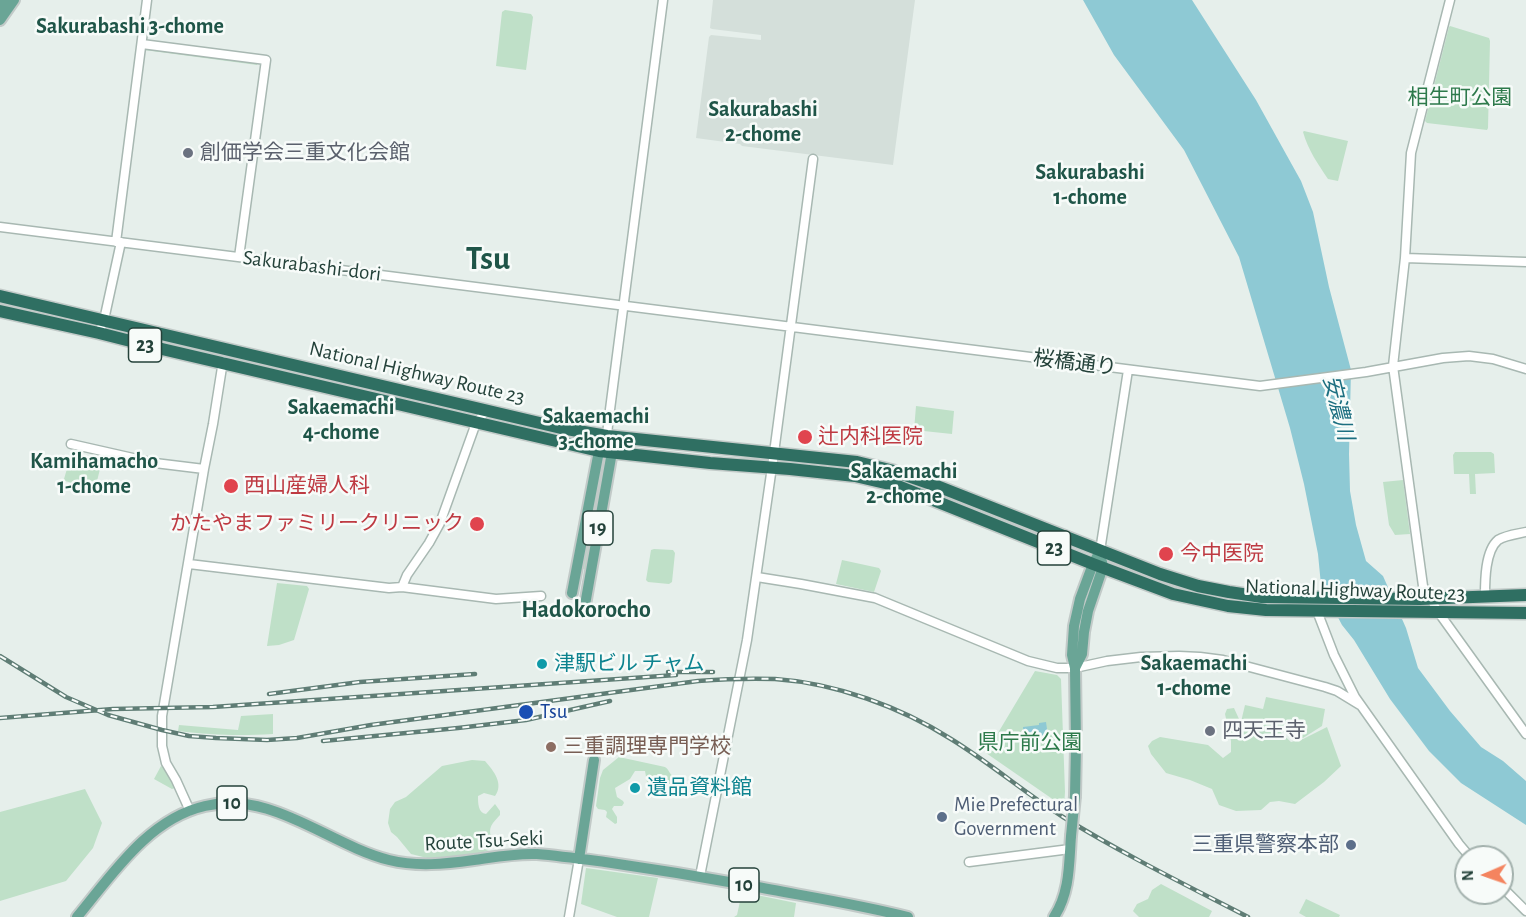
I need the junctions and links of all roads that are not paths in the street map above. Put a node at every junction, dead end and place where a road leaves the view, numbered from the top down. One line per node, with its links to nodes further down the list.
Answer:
1 (4, 0): 6 (main road)
2 (14, 0): 7 (main road)
3 (147, 0): 8 (street)
4 (663, 0): 16 (street)
5 (1450, 0): 13 (street)
6 (0, 6)
7 (0, 20)
8 (142, 44): 11 (street); 12 (street)
9 (813, 159): 18 (street)
10 (0, 227): 11 (street, Sakurabashi-dori)
11 (118, 242): 12 (street, Sakurabashi-dori); 19 (street)
12 (239, 257): 16 (street, Sakurabashi-dori)
13 (1405, 258): 14 (street); 22 (street)
14 (1526, 262)
15 (0, 296): 19 (highway, National Highway Route 23 / 23)
16 (623, 305): 18 (street, 桜橋通り); 27 (street)
17 (0, 311): 19 (highway, National Highway Route 23 / 23)
18 (791, 326): 24 (street, 桜橋通り); 30 (street)
19 (101, 327): 20 (highway, National Highway Route 23 / 23); 21 (highway, National Highway Route 23 / 23)
20 (222, 348): 21 (street); 25 (highway, National Highway Route 23 / 23)
21 (223, 363): 26 (highway, National Highway Route 23 / 23); 32 (street)
22 (1393, 366): 23 (street, 桜橋通り); 24 (street, 桜橋通り); 43 (street)
23 (1526, 369)
24 (1128, 370): 34 (street)
25 (487, 410): 26 (street); 27 (highway, National Highway Route 23 / 23)
26 (476, 423): 29 (highway, National Highway Route 23 / 23); 38 (street)
27 (607, 436): 29 (street); 30 (highway, National Highway Route 23 / 23)
28 (71, 444): 32 (street)
29 (606, 451): 31 (highway, National Highway Route 23 / 23); 39 (main road, 19); 44 (main road, 19)
30 (774, 453): 31 (street); 34 (highway, National Highway Route 23 / 23)
31 (772, 468): 36 (highway, National Highway Route 23 / 23); 37 (street)
32 (204, 469): 35 (street)
33 (1526, 532): 42 (street)
34 (1100, 551): 36 (main road); 43 (highway, National Highway Route 23 / 23)
35 (189, 564): 38 (street); 52 (street)
36 (1098, 566): 45 (highway, National Highway Route 23 / 23); 48 (main road)
37 (757, 577): 48 (street); 57 (street)
38 (402, 586): 41 (street)
39 (572, 593)
40 (1526, 595): 42 (highway, National Highway Route 23 / 23)
41 (541, 596)
42 (1485, 596): 43 (highway, National Highway Route 23 / 23)
43 (1425, 599): 46 (street)
44 (585, 605)
45 (1319, 611): 46 (highway, National Highway Route 23 / 23); 49 (street)
46 (1435, 613): 47 (highway, National Highway Route 23 / 23); 50 (street)
47 (1526, 613)
48 (1076, 668): 49 (street); 54 (main road, bridge)
49 (1360, 705): 53 (street)
50 (1526, 734)
51 (594, 760): 55 (main road)
52 (190, 811): 55 (main road, Route Tsu-Seki / 10); 60 (main road, Route Tsu-Seki / 10)
53 (1460, 845)
54 (1070, 849): 56 (street); 63 (main road)
55 (579, 859): 57 (main road, Route Tsu-Seki / 10); 61 (street)
56 (969, 862)
57 (700, 876): 62 (main road, Route Tsu-Seki / 10)
58 (1514, 899): 59 (street)
59 (1526, 911)
60 (77, 917)
61 (569, 917)
62 (908, 917)
63 (1054, 917)

